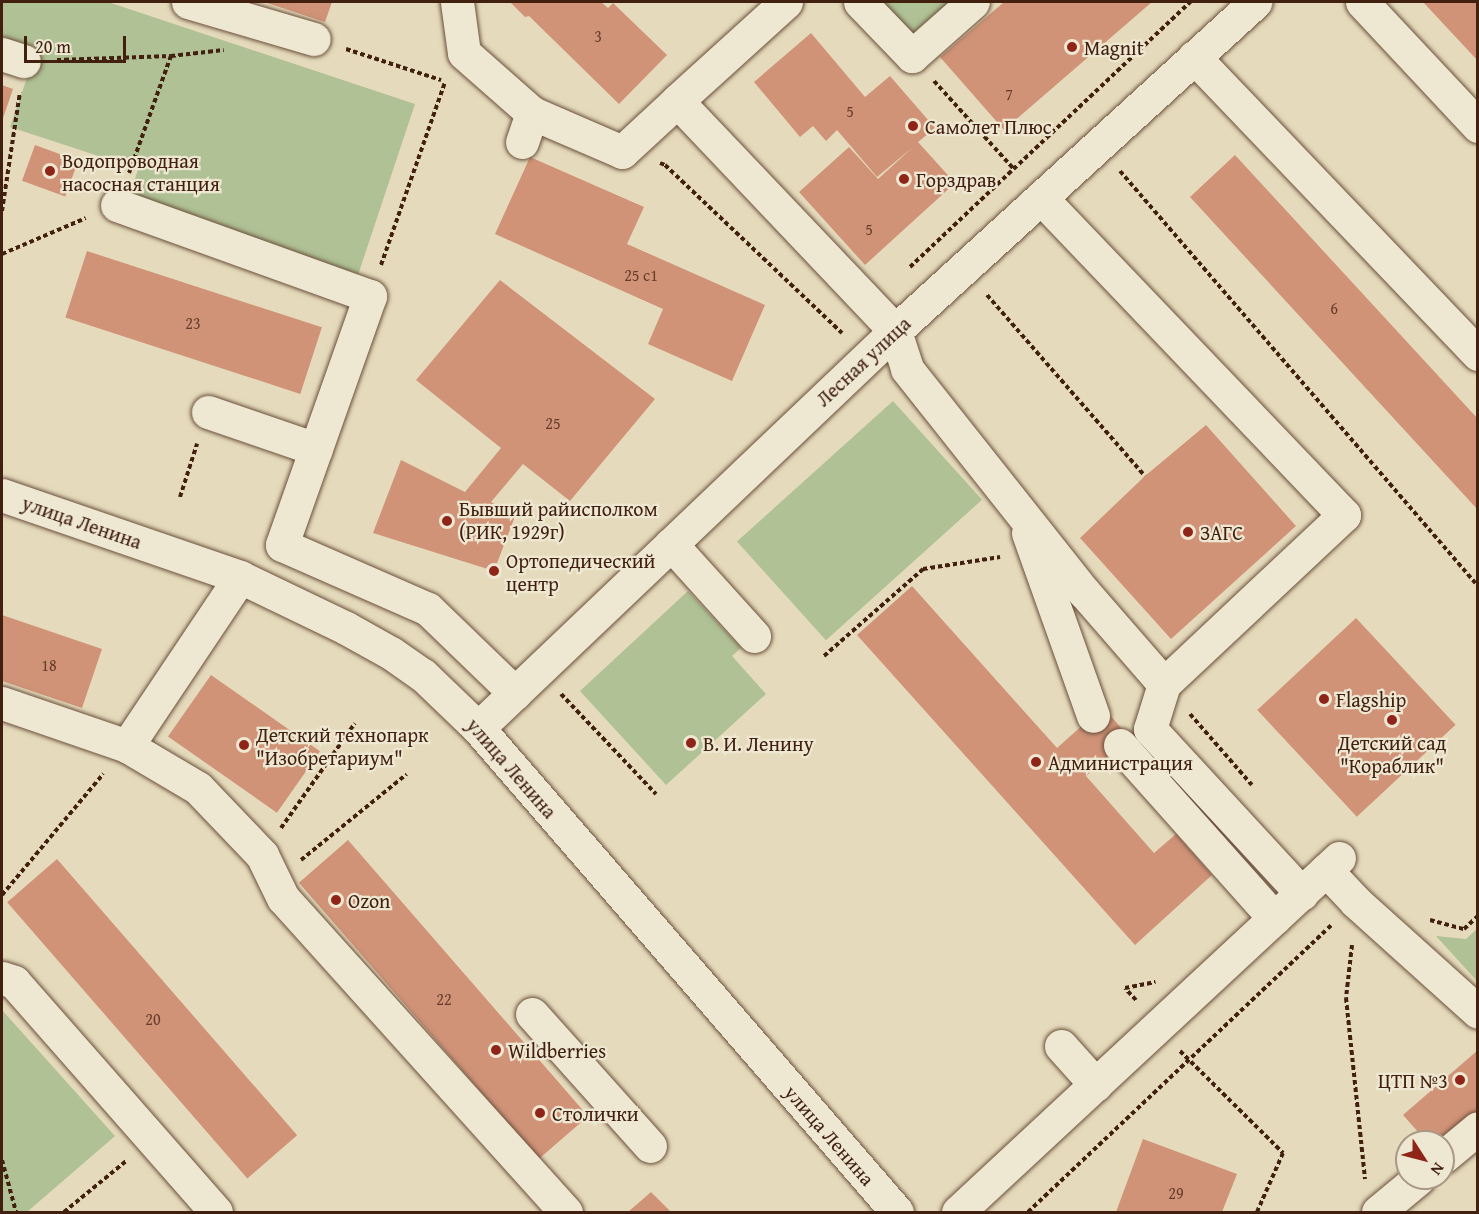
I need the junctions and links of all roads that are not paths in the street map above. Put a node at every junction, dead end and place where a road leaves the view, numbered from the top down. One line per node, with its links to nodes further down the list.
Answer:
1 (188, 2): 8 (street)
2 (457, 2): 10 (street)
3 (786, 2): 10 (street)
4 (860, 2): 5 (street)
5 (973, 2)
6 (1255, 2): 9 (street, Лесная улица)
7 (1362, 2): 11 (street)
8 (314, 39)
9 (1194, 57): 12 (street, Лесная улица); 15 (street)
10 (677, 101): 14 (street)
11 (1478, 126)
12 (1041, 198): 14 (street, Лесная улица); 23 (street)
13 (117, 205): 17 (street)
14 (895, 331): 19 (street); 20 (street, Лесная улица)
15 (1478, 354)
16 (207, 412): 17 (street)
17 (316, 449): 24 (street)
18 (2, 495): 21 (street, улица Ленина)
19 (1020, 508): 23 (street); 26 (street)
20 (671, 544): 22 (street); 24 (street, Лесная улица)
21 (240, 577): 27 (street, улица Ленина); 29 (street)
22 (754, 636)
23 (1164, 684): 30 (street)
24 (515, 693): 27 (street, Лесная улица)
25 (2, 703): 29 (street)
26 (1093, 716)
27 (478, 729): 44 (street, улица Ленина)
28 (1120, 745): 31 (street)
29 (127, 746): 43 (street)
30 (1302, 894): 31 (street); 33 (street)
31 (1274, 918): 36 (street)
32 (2, 978): 42 (street)
33 (1478, 1012)
34 (532, 1014): 38 (street)
35 (1061, 1046): 36 (street)
36 (1096, 1084): 45 (street)
37 (1478, 1128): 39 (street)
38 (650, 1146)
39 (1455, 1147)
40 (1395, 1190): 41 (street)
41 (1372, 1201)
42 (216, 1212)
43 (566, 1212)
44 (897, 1212)
45 (958, 1212)

